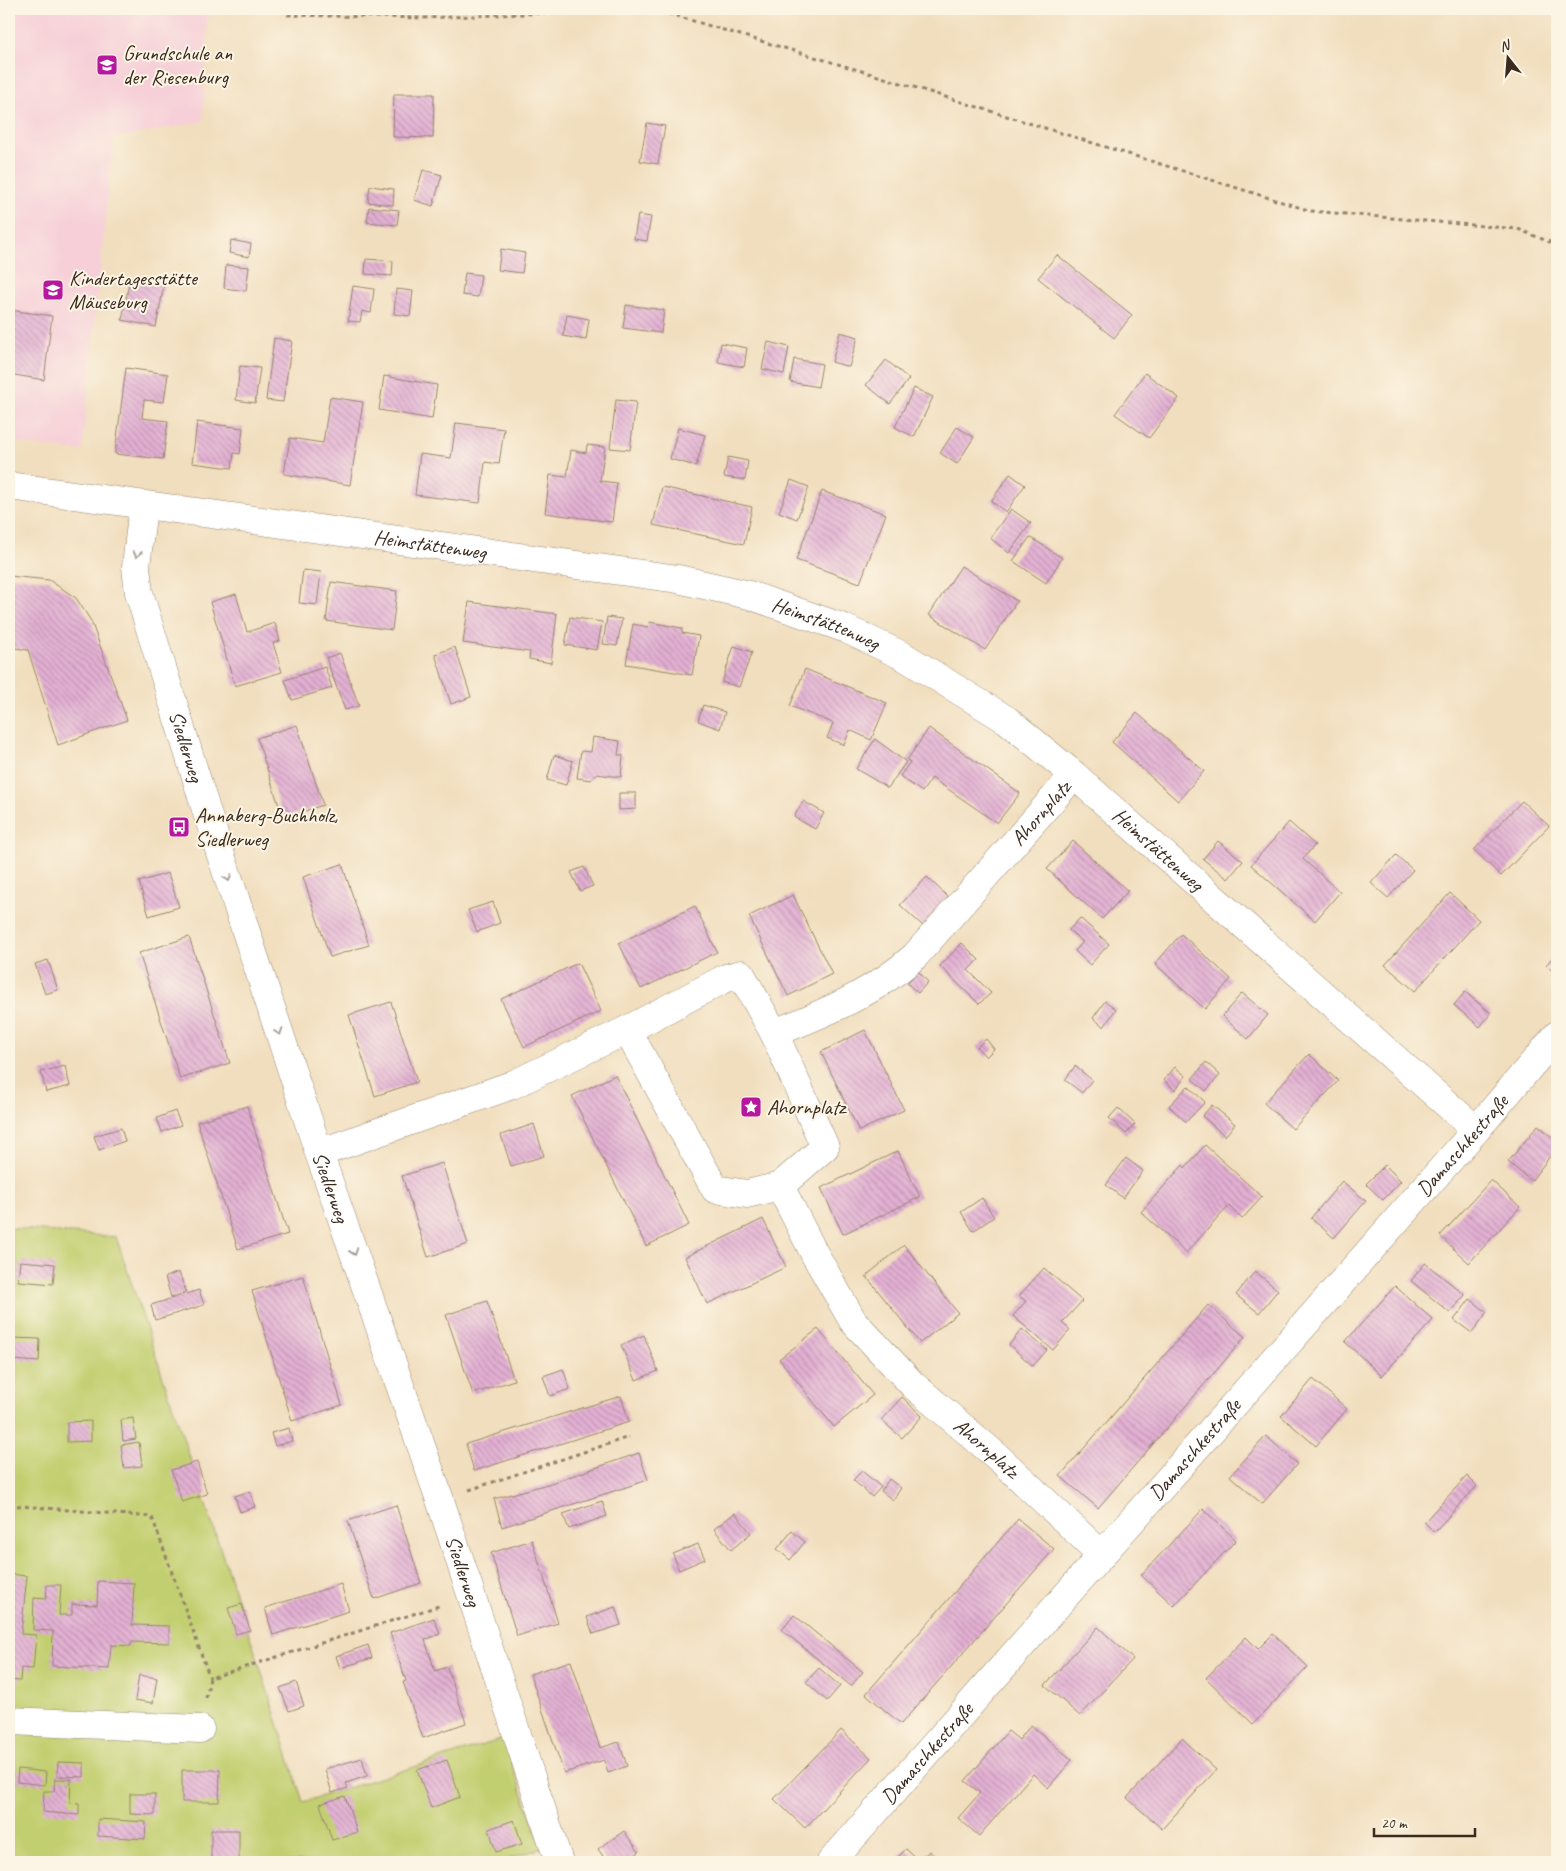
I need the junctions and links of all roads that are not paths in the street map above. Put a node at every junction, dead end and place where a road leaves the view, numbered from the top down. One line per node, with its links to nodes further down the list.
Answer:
1 (9, 486): 2 (street, Heimstättenweg)
2 (143, 506): 3 (street, Heimstättenweg); 8 (street, Siedlerweg, one-way to 8)
3 (1074, 775): 5 (street, Ahornplatz); 7 (street, Heimstättenweg)
4 (627, 1030): 5 (street); 8 (street); 9 (street)
5 (774, 1033): 9 (street)
6 (1557, 1035): 7 (street, Damaschkestraße)
7 (1476, 1130): 10 (street, Damaschkestraße)
8 (319, 1153): 13 (street, Siedlerweg, one-way to 13)
9 (780, 1186): 10 (street, Ahornplatz)
10 (1102, 1555): 14 (street, Damaschkestraße)
11 (9, 1721): 12 (street)
12 (200, 1728)
13 (559, 1862)
14 (830, 1862)

